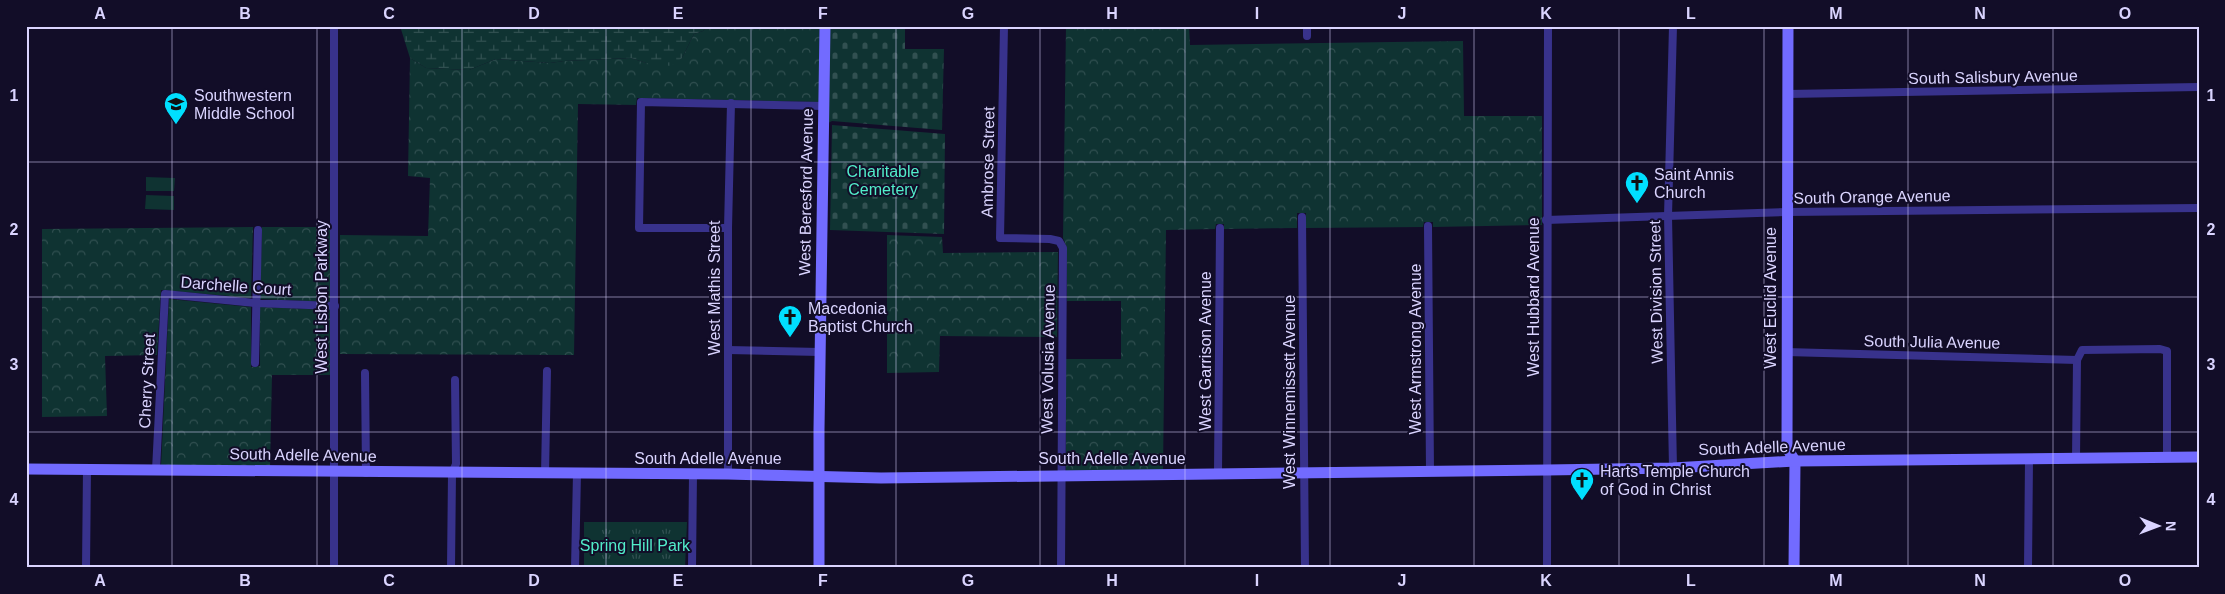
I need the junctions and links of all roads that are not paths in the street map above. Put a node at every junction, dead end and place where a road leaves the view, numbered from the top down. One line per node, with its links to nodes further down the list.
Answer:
1 (334, 26): 25 (street, West Lisbon Parkway)
2 (824, 26): 12 (street, West Beresford Avenue)
3 (1004, 26): 22 (street, Ambrose Street)
4 (1306, 26): 8 (street)
5 (1548, 26): 17 (street, West Hubbard Avenue)
6 (1673, 26): 15 (street, West Division Street)
7 (1788, 26): 10 (street, West Euclid Avenue)
8 (1307, 36)
9 (2199, 87): 10 (street, South Salisbury Avenue)
10 (1787, 94): 14 (street, West Euclid Avenue)
11 (731, 103): 12 (street); 19 (street, West Mathis Street); 19 (street)
12 (824, 106): 27 (street, West Beresford Avenue)
13 (2199, 208): 14 (street, South Orange Avenue)
14 (1787, 212): 15 (street, South Orange Avenue); 28 (street, West Euclid Avenue)
15 (1668, 216): 17 (street, South Orange Avenue); 39 (street, West Division Street)
16 (1302, 217): 49 (street, West Winnemissett Avenue)
17 (1546, 220): 43 (street, West Hubbard Avenue)
18 (1428, 226): 44 (street, West Armstrong Avenue)
19 (728, 228): 26 (street, West Mathis Street)
20 (1220, 228): 53 (street, West Garrison Avenue)
21 (258, 230): 24 (street)
22 (1059, 241): 55 (street, West Volusia Avenue)
23 (165, 294): 24 (street, Darchelle Court); 42 (street, Cherry Street)
24 (255, 303): 25 (street, Darchelle Court); 30 (street)
25 (335, 306): 45 (street, West Lisbon Parkway)
26 (728, 350): 27 (street); 52 (street, West Mathis Street)
27 (820, 352): 54 (street, West Beresford Avenue)
28 (1786, 352): 29 (street, South Julia Avenue); 38 (street, West Euclid Avenue)
29 (2077, 360): 34 (street); 36 (street)
30 (255, 363)
31 (547, 371): 50 (street)
32 (365, 373): 46 (street)
33 (455, 380): 47 (street)
34 (2167, 457): 35 (street, South Adelle Avenue); 36 (street, South Adelle Avenue)
35 (2199, 457)
36 (2076, 459): 37 (street, South Adelle Avenue)
37 (2029, 460): 38 (street, South Adelle Avenue); 66 (street)
38 (1795, 461): 39 (street, South Adelle Avenue); 65 (street, West Euclid Avenue)
39 (1673, 468): 43 (street, South Adelle Avenue)
40 (26, 469): 41 (street, South Adelle Avenue)
41 (87, 469): 42 (street, South Adelle Avenue); 56 (street)
42 (156, 470): 45 (street, South Adelle Avenue)
43 (1547, 470): 44 (street, South Adelle Avenue); 64 (street, West Hubbard Avenue)
44 (1430, 471): 49 (street, South Adelle Avenue)
45 (334, 472): 46 (street, South Adelle Avenue); 57 (street, West Lisbon Parkway)
46 (366, 472): 47 (street, South Adelle Avenue)
47 (452, 473): 50 (street, South Adelle Avenue); 58 (street)
48 (577, 473): 50 (street, South Adelle Avenue); 51 (street, South Adelle Avenue); 59 (street)
49 (1304, 473): 53 (street, South Adelle Avenue); 63 (street, West Winnemissett Avenue)
50 (545, 474)
51 (694, 474): 52 (street, South Adelle Avenue); 60 (street)
52 (728, 474): 54 (street, South Adelle Avenue)
53 (1218, 474): 55 (street, South Adelle Avenue)
54 (819, 475): 55 (street, South Adelle Avenue); 61 (street, West Beresford Avenue)
55 (1061, 475): 62 (street, West Volusia Avenue)
56 (86, 568)
57 (334, 568)
58 (451, 568)
59 (576, 568)
60 (692, 568)
61 (819, 568)
62 (1061, 568)
63 (1305, 568)
64 (1547, 568)
65 (1794, 568)
66 (2028, 568)

